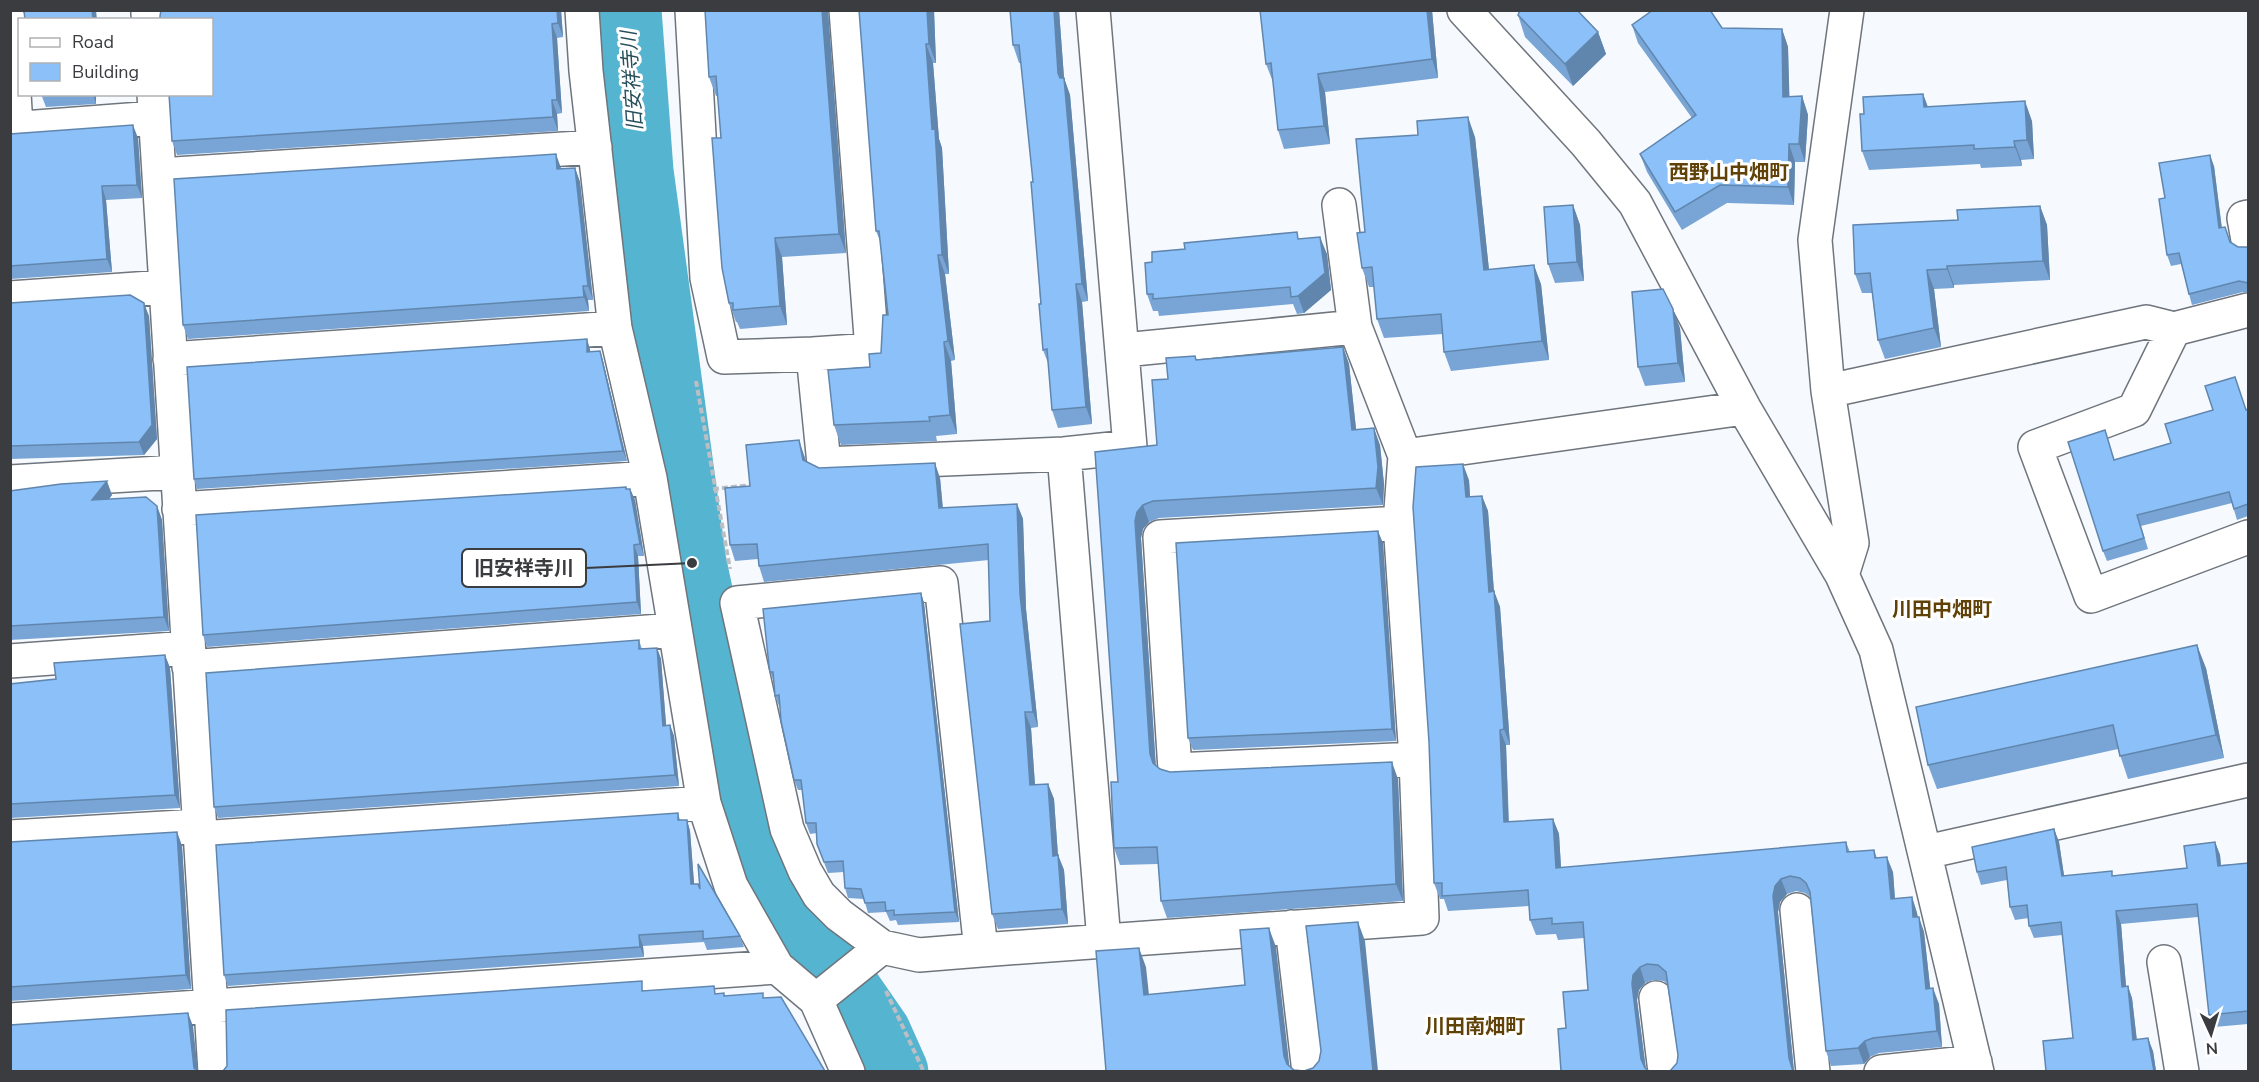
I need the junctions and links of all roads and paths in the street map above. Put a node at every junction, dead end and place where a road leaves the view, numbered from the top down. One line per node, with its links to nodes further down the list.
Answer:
1 (582, 10): 10 (street)
2 (692, 10): 22 (street)
3 (846, 10): 22 (street)
4 (1093, 10): 21 (street)
5 (1464, 10): 25 (street)
6 (1847, 10): 24 (street)
7 (10, 22): 9 (street)
8 (154, 106): 9 (street); 11 (street)
9 (13, 129)
10 (595, 147): 11 (street); 19 (street)
11 (159, 176): 15 (street)
12 (1339, 205): 18 (street)
13 (2248, 217): 14 (street)
14 (2248, 240)
15 (165, 287): 16 (street); 23 (street)
16 (10, 298)
17 (2248, 310): 20 (street)
18 (1354, 327): 21 (street); 27 (street)
19 (615, 328): 23 (street); 29 (street)
20 (2174, 330): 24 (street); 35 (street)
21 (1124, 350): 26 (street)
22 (813, 354): 26 (street)
23 (170, 359): 28 (street)
24 (1828, 392): 36 (street)
25 (1744, 408): 27 (street); 36 (street)
26 (1064, 454): 48 (street)
27 (1405, 456): 34 (street)
28 (177, 472): 30 (street); 33 (street)
29 (650, 478): 33 (street); 37 (street)
30 (10, 482)
31 (755, 485): 32 (path)
32 (713, 489)
33 (179, 509): 38 (street)
34 (1400, 523): 40 (street); 40 (street)
35 (2248, 537)
36 (1842, 575): 45 (street)
37 (674, 630): 38 (street); 42 (street)
38 (189, 658): 39 (street); 43 (street)
39 (10, 661)
40 (1416, 759): 47 (street)
41 (2248, 780): 45 (street)
42 (704, 803): 43 (street); 52 (street)
43 (200, 832): 44 (street); 55 (street)
44 (10, 837)
45 (1926, 852): 57 (street)
46 (1797, 910): 63 (street)
47 (1292, 927): 48 (street); 61 (street)
48 (1104, 941): 49 (street)
49 (981, 950): 50 (street); 50 (street)
50 (871, 955): 53 (street); 60 (path)
51 (2164, 962): 65 (street)
52 (777, 967): 53 (street); 55 (street)
53 (819, 997): 59 (street)
54 (1656, 998): 62 (street)
55 (211, 1006): 56 (street); 58 (street)
56 (10, 1020)
57 (1976, 1067): 64 (street)
58 (215, 1071)
59 (848, 1071)
60 (924, 1071)
61 (1309, 1071)
62 (1665, 1071)
63 (1813, 1071)
64 (1881, 1071)
65 (2182, 1071)

